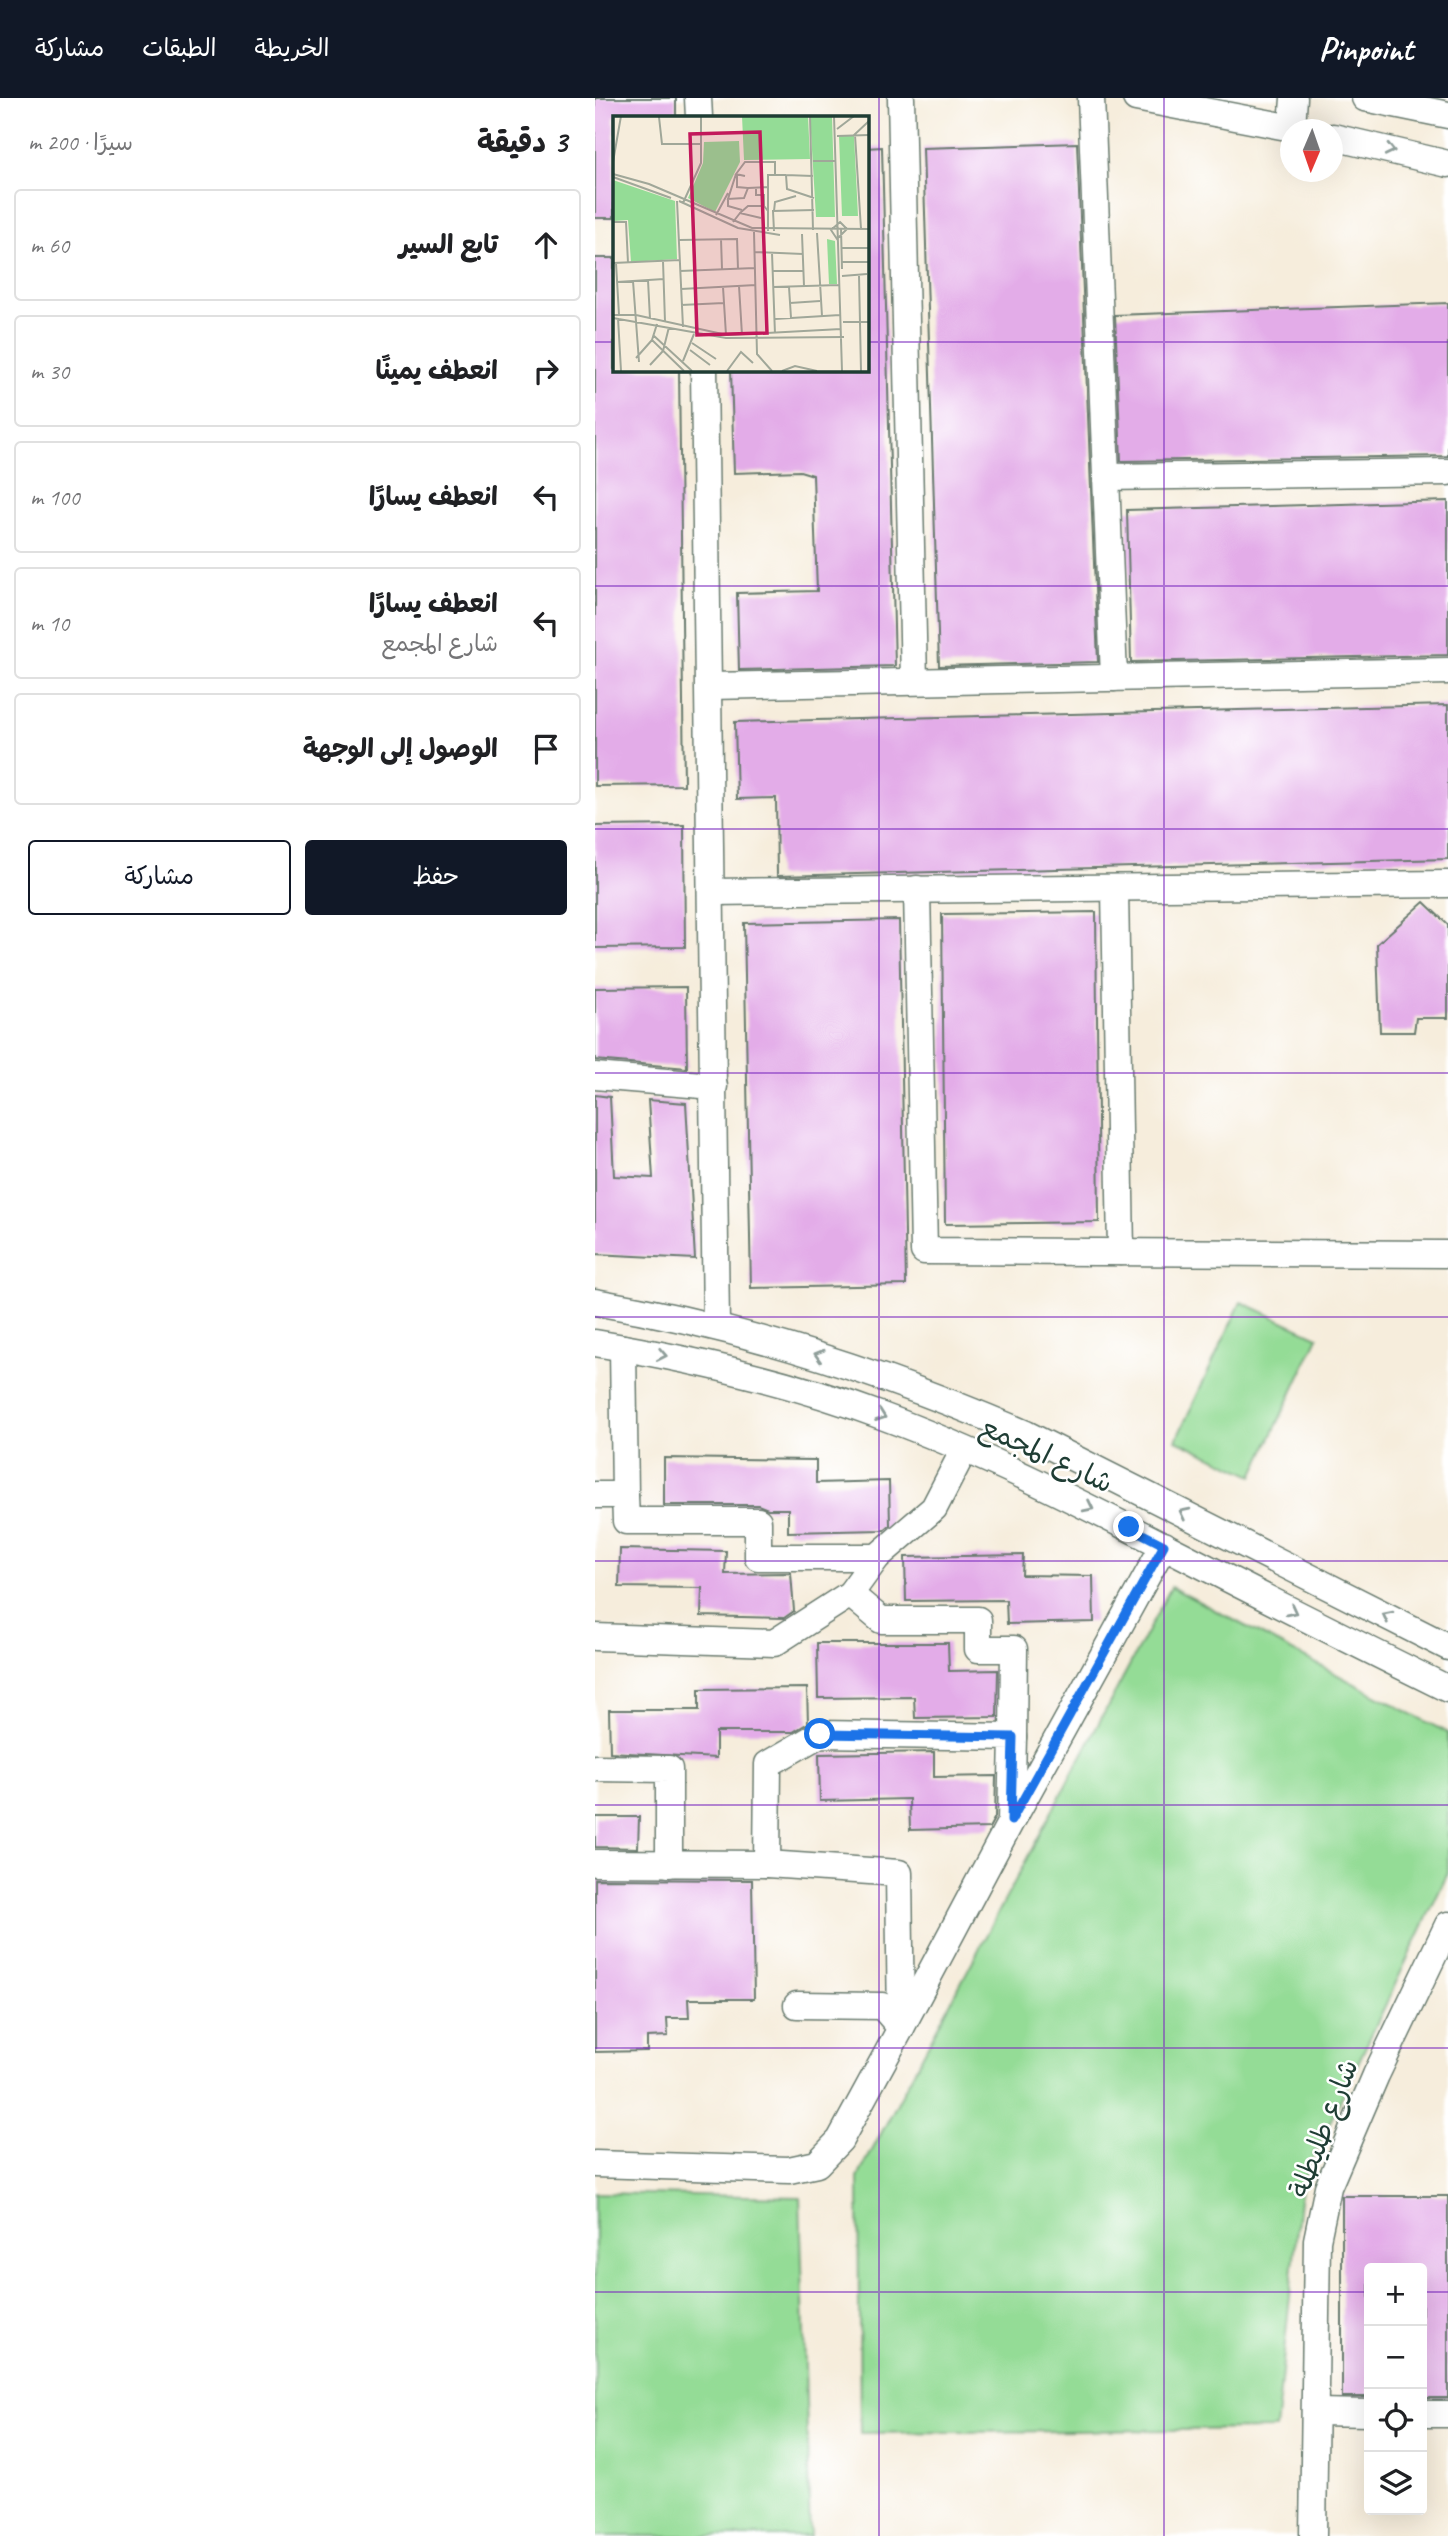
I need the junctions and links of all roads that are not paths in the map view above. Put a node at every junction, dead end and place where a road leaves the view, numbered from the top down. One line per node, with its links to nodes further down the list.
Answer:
1 (698, 98): 8 (street)
2 (901, 98): 18 (street)
3 (1091, 98): 15 (street)
4 (1136, 98): 10 (street)
5 (1294, 98): 9 (street)
6 (1365, 98): 7 (street)
7 (1448, 115)
8 (699, 116)
9 (1296, 119)
10 (1280, 125)
11 (1343, 139): 12 (street, one-way to 12)
12 (1448, 164)
13 (704, 371): 19 (street)
14 (1448, 472): 15 (street)
15 (1106, 477): 17 (street)
16 (1448, 671): 17 (street)
17 (1114, 678): 18 (street)
18 (914, 681): 19 (street)
19 (710, 685): 23 (street)
20 (1448, 884): 22 (street)
21 (917, 889): 22 (street); 23 (street); 26 (street)
22 (1115, 889): 26 (street)
23 (712, 892): 25 (street)
24 (595, 1076): 25 (street)
25 (714, 1086): 29 (street)
26 (1121, 1252): 27 (street)
27 (1448, 1254)
28 (595, 1302): 29 (street, شارع المجمع)
29 (716, 1325): 39 (street, شارع المجمع, one-way to 29)
30 (595, 1343): 31 (street, شارع المجمع)
31 (623, 1348): 32 (street, شارع المجمع, one-way to 32); 33 (street)
32 (964, 1450): 35 (street, شارع المجمع, one-way to 35); 36 (street)
33 (625, 1494): 34 (street); 36 (street)
34 (595, 1495)
35 (1164, 1545): 40 (street, شارع المجمع, one-way to 40); 43 (street)
36 (877, 1557): 37 (street)
37 (850, 1594): 38 (street); 41 (street)
38 (595, 1637)
39 (1448, 1647)
40 (1448, 1689)
41 (1013, 1737): 43 (street); 46 (street)
42 (595, 1768): 45 (street)
43 (1011, 1821): 49 (street)
44 (595, 1863): 45 (street)
45 (669, 1864): 46 (street)
46 (767, 1864): 49 (street)
47 (1448, 1925): 51 (street, شارع طليطلة)
48 (797, 2005): 49 (street)
49 (901, 2028): 50 (street)
50 (595, 2164)
51 (1316, 2412): 52 (street); 55 (street, شارع طليطلة)
52 (1364, 2413)
53 (1427, 2414): 54 (street)
54 (1448, 2414)
55 (1313, 2536)

